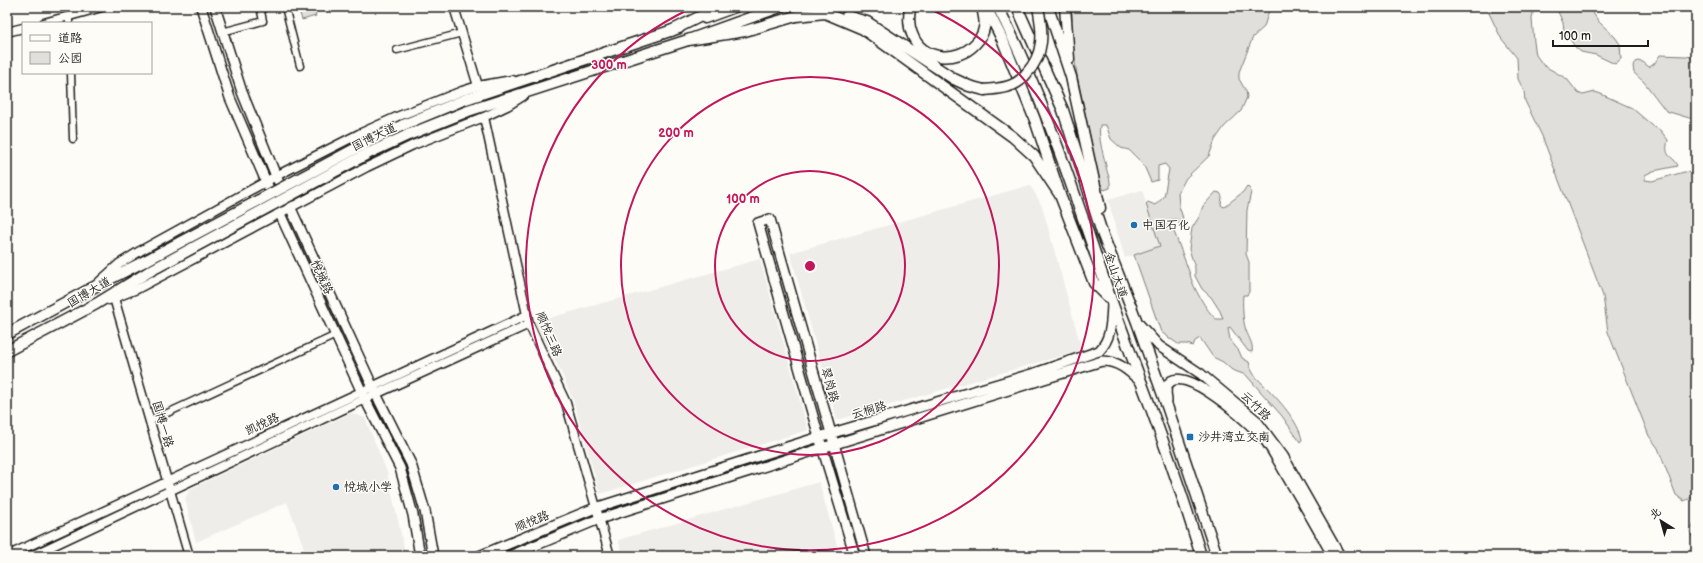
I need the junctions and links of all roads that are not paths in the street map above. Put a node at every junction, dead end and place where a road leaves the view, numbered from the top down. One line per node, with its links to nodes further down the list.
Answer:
1 (102, 7): 19 (street)
2 (202, 7): 37 (main road, 悦城路)
3 (215, 7): 24 (main road, 悦城路)
4 (260, 7): 24 (street)
5 (285, 7): 28 (street)
6 (454, 7): 25 (street)
7 (719, 7): 22 (main road)
8 (735, 7): 22 (main road, 国博大道)
9 (780, 7): 26 (main road, 国博大道)
10 (910, 7): 11 (main road)
11 (982, 7)
12 (986, 7): 38 (main road)
13 (998, 7): 44 (main road, 金山大道)
14 (1017, 7): 41 (main road, 金山大道)
15 (1038, 7): 18 (main road, bridge)
16 (1048, 7): 31 (main road)
17 (1065, 7): 31 (main road)
18 (825, 13): 26 (main road); 38 (main road)
19 (69, 20): 20 (street)
20 (52, 22)
21 (22, 28): 23 (street)
22 (671, 30): 30 (main road, 国博大道)
23 (7, 32)
24 (222, 32): 36 (main road, 悦城路)
25 (462, 33): 27 (street); 32 (street)
26 (688, 40): 33 (main road, 国博大道)
27 (397, 50)
28 (300, 66)
29 (71, 74): 35 (street)
30 (531, 77): 32 (street); 42 (main road, 国博大道, bridge)
31 (1071, 77): 41 (main road)
32 (478, 86): 36 (street)
33 (533, 90): 34 (street); 45 (main road, 国博大道, bridge)
34 (484, 117): 39 (street); 46 (street, 顺悦三路)
35 (73, 139)
36 (276, 176): 37 (street); 39 (main road, 悦城路)
37 (266, 182): 40 (main road, 悦城路); 42 (street)
38 (1060, 195): 44 (main road)
39 (291, 208): 40 (street); 53 (main road, 悦城路)
40 (280, 214): 43 (street); 50 (main road, 悦城路)
41 (1110, 252): 47 (main road, 金山大道)
42 (92, 288): 49 (main road, 国博大道)
43 (114, 298): 45 (street); 56 (street, 国博一路)
44 (1112, 301): 52 (main road, 金山大道); 57 (main road, 云桐路)
45 (96, 304): 51 (main road, 国博大道)
46 (527, 315): 48 (street, 顺悦三路); 53 (street, 凯悦路)
47 (1137, 322): 55 (main road, 金山大道); 78 (main road, 云竹路)
48 (529, 324): 53 (street, 凯悦路); 63 (street, 顺悦三路)
49 (7, 334)
50 (336, 335): 54 (main road, 悦城路); 56 (street)
51 (7, 352)
52 (1142, 383): 59 (main road, 云桐路); 75 (main road, 金山大道)
53 (374, 390): 54 (street, 凯悦路); 69 (main road, 悦城路)
54 (363, 395): 61 (street, 凯悦路); 62 (street, 凯悦路); 68 (main road, 悦城路)
55 (1168, 409): 76 (main road, 金山大道); 77 (main road, 云竹路)
56 (150, 421): 61 (street, 国博一路)
57 (831, 433): 58 (main road, 云桐路); 58 (main road, 翠岗路); 59 (main road, 翠岗路)
58 (819, 437): 60 (main road, 翠岗路); 63 (main road, 云桐路)
59 (834, 444): 60 (main road, 云桐路); 74 (main road, 翠岗路)
60 (822, 448): 64 (main road, 云桐路); 73 (main road, 翠岗路)
61 (167, 481): 62 (street, 国博一路); 65 (street, 凯悦路)
62 (170, 490): 66 (street, 凯悦路); 67 (street, 国博一路)
63 (595, 508): 64 (street, 顺悦三路); 70 (main road, 顺悦路)
64 (599, 519): 71 (main road, 顺悦路); 72 (street, 顺悦三路)
65 (7, 556)
66 (31, 556)
67 (189, 556)
68 (420, 556)
69 (434, 556)
70 (479, 556)
71 (510, 556)
72 (610, 556)
73 (855, 556)
74 (866, 556)
75 (1201, 556)
76 (1217, 556)
77 (1333, 556)
78 (1340, 556)

